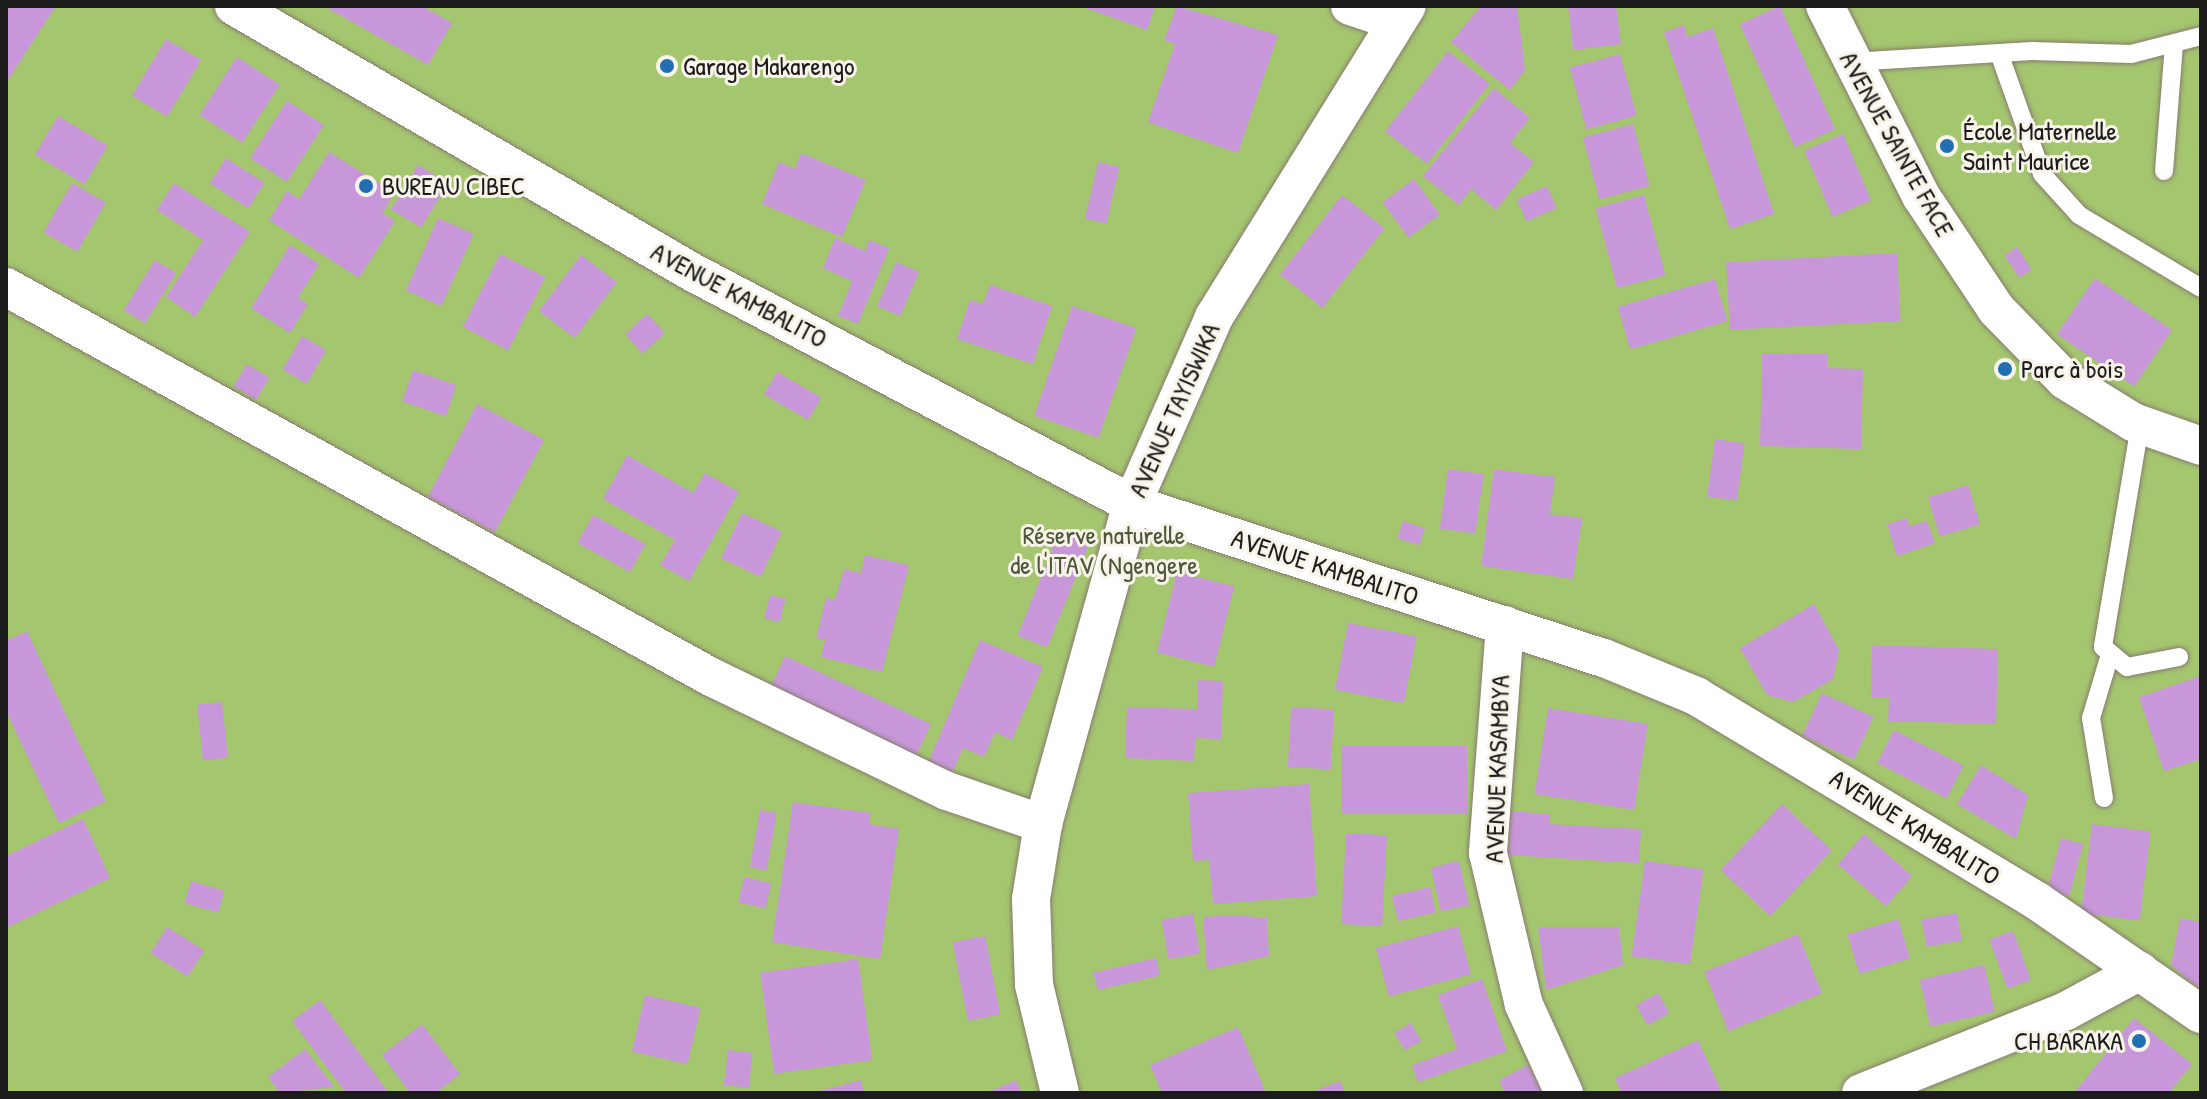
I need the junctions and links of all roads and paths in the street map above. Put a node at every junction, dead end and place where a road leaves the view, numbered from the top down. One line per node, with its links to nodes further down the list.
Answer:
1 (234, 6): 14 (street, AVENUE KAMBALITO)
2 (1350, 6): 4 (street)
3 (1825, 6): 8 (street, AVENUE SAINTE FACE)
4 (1401, 14): 14 (street, AVENUE TAYISWIKA)
5 (2201, 36): 6 (lane)
6 (2174, 43): 7 (lane); 9 (lane)
7 (1999, 53): 8 (lane); 11 (lane)
8 (1851, 62): 12 (street, AVENUE SAINTE FACE)
9 (2164, 171)
10 (6, 287): 19 (street)
11 (2201, 288)
12 (2140, 425): 13 (street, AVENUE SAINTE FACE); 17 (lane)
13 (2201, 446)
14 (1132, 504): 15 (street, AVENUE KAMBALITO); 19 (street, AVENUE TAYISWIKA)
15 (1505, 625): 20 (street, AVENUE KAMBALITO); 23 (street, AVENUE KASAMBYA)
16 (2179, 657): 17 (lane)
17 (2109, 658): 18 (lane)
18 (2104, 798)
19 (1043, 824): 22 (street, AVENUE TAYISWIKA)
20 (2140, 971): 21 (street, AVENUE KAMBALITO); 24 (street)
21 (2201, 1014)
22 (1060, 1093)
23 (1564, 1093)
24 (1861, 1093)

